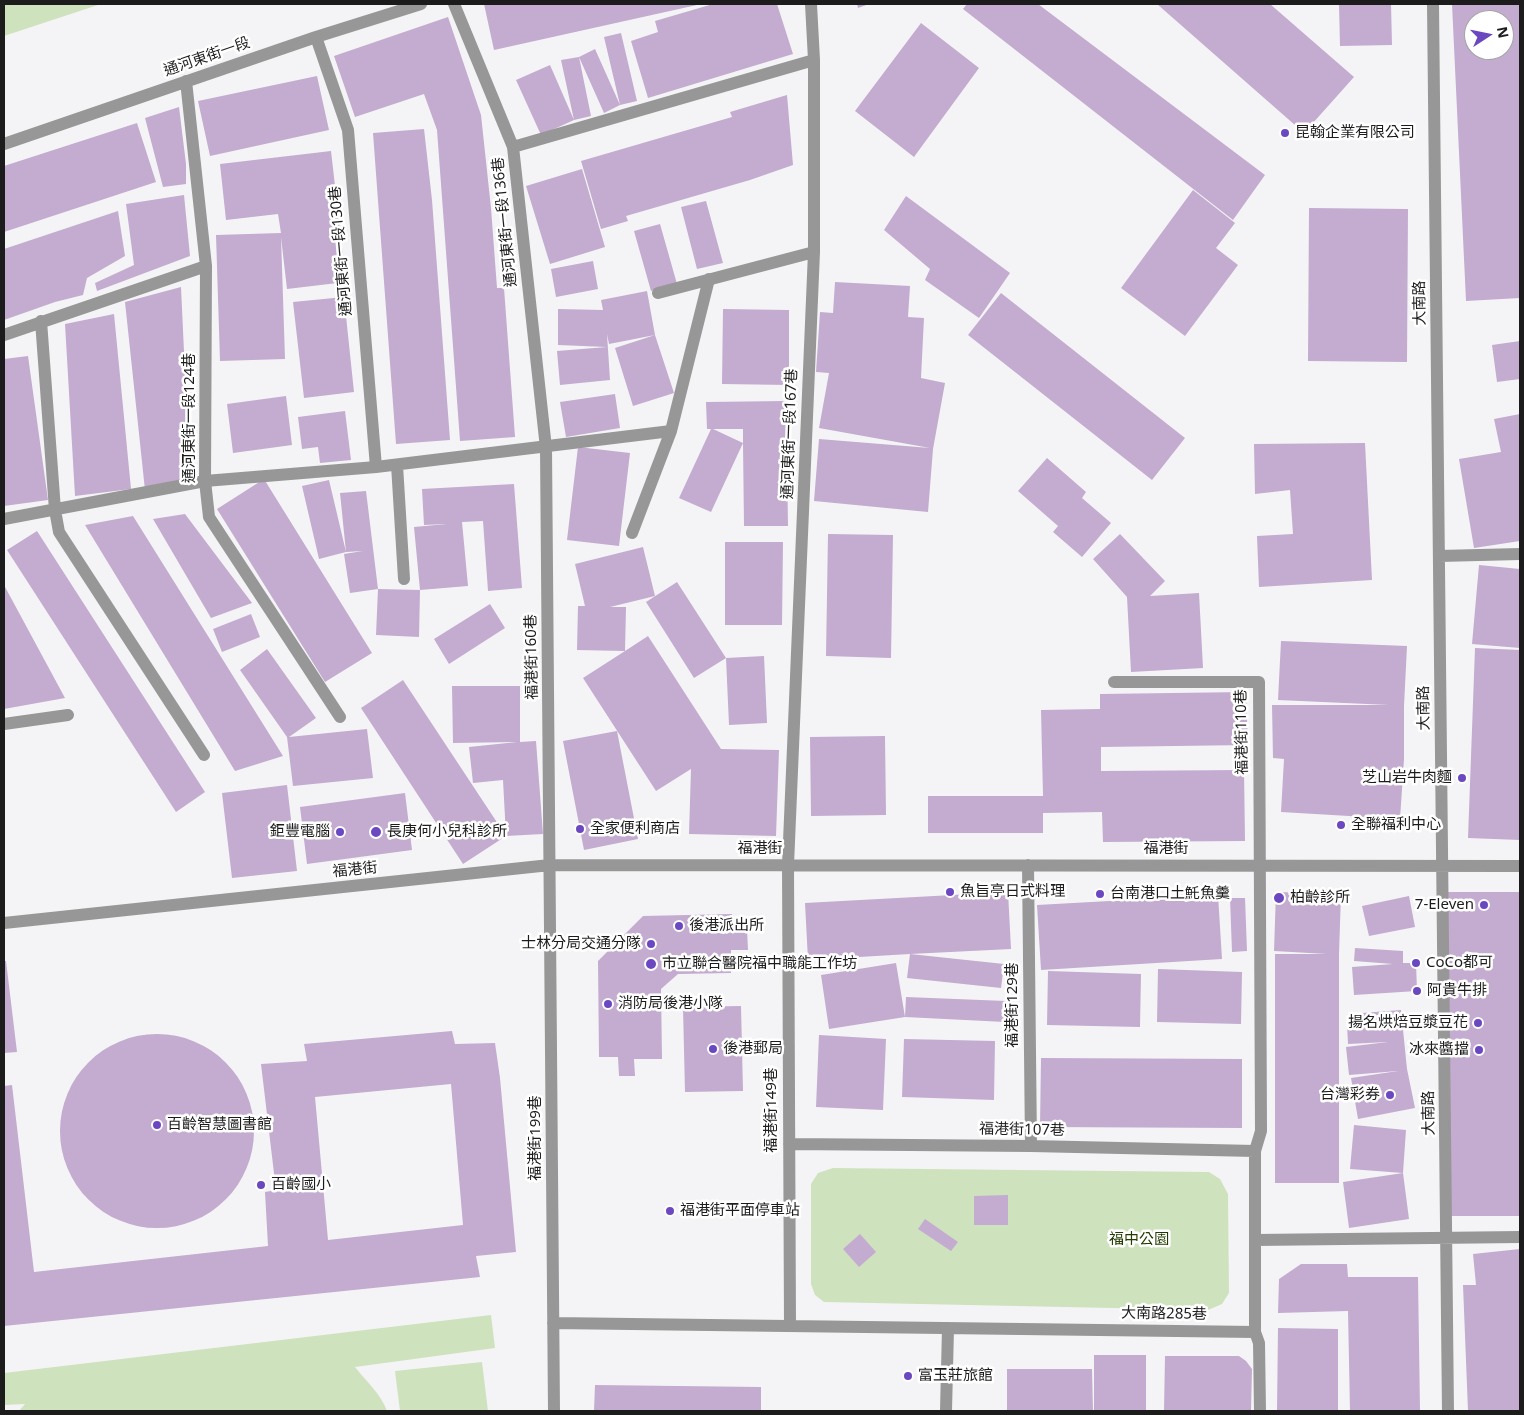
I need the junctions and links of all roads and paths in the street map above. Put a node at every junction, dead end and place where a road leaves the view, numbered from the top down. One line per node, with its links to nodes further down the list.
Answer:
1 (421, 4): 5 (street, 通河東街一段)
2 (454, 4): 9 (street, 通河東街一段136巷)
3 (811, 4): 6 (street, 通河東街一段167巷)
4 (1433, 4): 25 (street, 大南路)
5 (316, 37): 7 (street, 通河東街一段); 19 (street, 通河東街一段130巷)
6 (814, 60): 9 (street); 10 (street, 通河東街一段167巷)
7 (186, 81): 8 (street, 通河東街一段); 11 (street, 通河東街一段124巷)
8 (4, 144)
9 (513, 147): 17 (street, 通河東街一段136巷)
10 (814, 252): 12 (street); 33 (street, 通河東街一段167巷)
11 (206, 266): 14 (street); 20 (street, 通河東街一段124巷)
12 (709, 279): 13 (street); 16 (street)
13 (658, 293)
14 (41, 321): 15 (street); 21 (street)
15 (4, 335)
16 (671, 431): 17 (street); 23 (street)
17 (546, 448): 18 (street); 32 (street, 福港街160巷)
18 (397, 465): 19 (street); 26 (street)
19 (376, 467): 20 (street)
20 (205, 481): 21 (street); 29 (street, 通河東街一段124巷)
21 (55, 510): 22 (street); 31 (street)
22 (4, 520)
23 (632, 533)
24 (1520, 554): 25 (street)
25 (1439, 556): 37 (street, 大南路)
26 (404, 579)
27 (1114, 682): 35 (street, 福港街110巷)
28 (68, 715): 30 (street)
29 (340, 717)
30 (4, 724)
31 (204, 755)
32 (550, 865): 33 (street, 福港街); 38 (street, 福港街); 45 (street, 福港街199巷)
33 (788, 865): 34 (street, 福港街); 39 (street, 福港街149巷)
34 (1028, 865): 35 (street, 福港街); 40 (street, 福港街129巷)
35 (1259, 865): 37 (street, 福港街); 41 (street)
36 (1520, 866): 37 (street, 福港街)
37 (1442, 867): 42 (street, 大南路)
38 (4, 923)
39 (789, 1144): 40 (street, 福港街107巷); 46 (street, 福港街149巷)
40 (1030, 1146): 41 (street, 福港街107巷)
41 (1255, 1151): 44 (street)
42 (1446, 1237): 43 (street); 44 (street); 52 (street, 大南路)
43 (1520, 1237)
44 (1255, 1240): 48 (street)
45 (553, 1323): 46 (street, 大南路285巷); 49 (street, 福港街199巷)
46 (790, 1325): 47 (street, 大南路285巷)
47 (948, 1328): 48 (street, 大南路285巷); 50 (street)
48 (1255, 1332): 51 (street)
49 (554, 1411)
50 (946, 1411)
51 (1260, 1411)
52 (1448, 1411)

